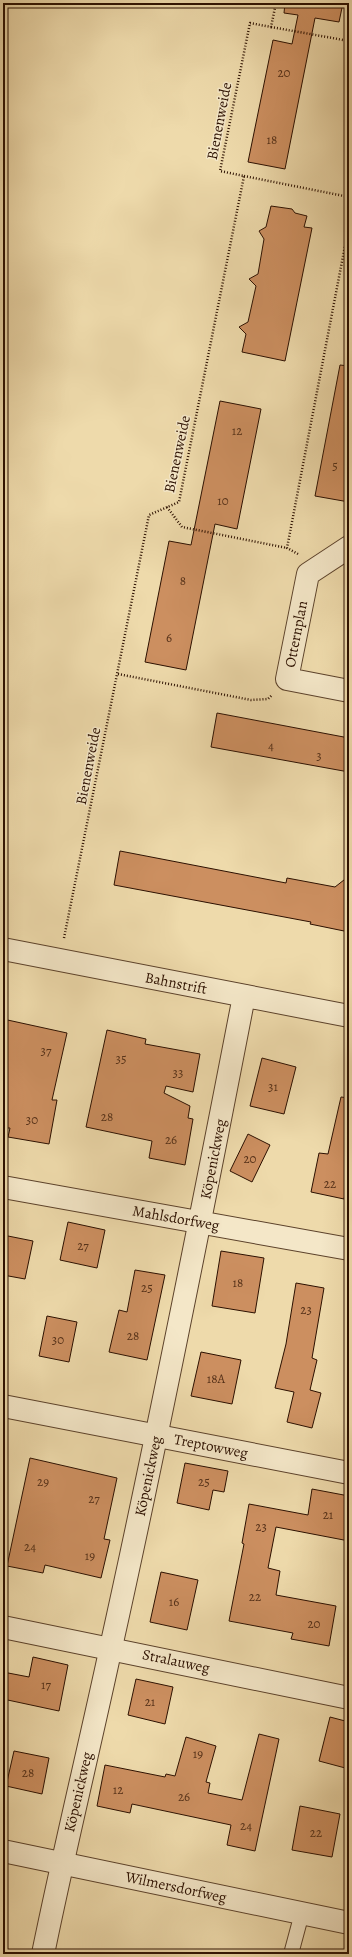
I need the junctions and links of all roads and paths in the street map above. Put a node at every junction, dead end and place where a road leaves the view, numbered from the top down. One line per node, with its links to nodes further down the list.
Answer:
1 (276, 3): 2 (path)
2 (271, 27): 3 (path); 4 (path, Bienenweide)
3 (349, 41)
4 (244, 176): 5 (path); 7 (path, Bienenweide)
5 (349, 197)
6 (349, 225): 9 (path)
7 (167, 507): 9 (path); 11 (path, Bienenweide)
8 (349, 547): 10 (street, Otternplan)
9 (287, 548): 10 (path)
10 (320, 566): 12 (street, Otternplan)
11 (118, 674): 12 (path); 15 (path, Bienenweide)
12 (287, 679): 13 (street, Otternplan)
13 (349, 692)
14 (3, 949): 15 (street, Bahnstrift)
15 (60, 960): 16 (street, Bahnstrift)
16 (244, 996): 17 (street, Bahnstrift); 19 (street, Köpenickweg)
17 (349, 1016)
18 (3, 1187): 19 (street, Mahlsdorfweg)
19 (200, 1222): 20 (street, Mahlsdorfweg); 22 (street, Köpenickweg)
20 (349, 1249)
21 (3, 1406): 22 (street, Treptowweg)
22 (157, 1435): 23 (street, Treptowweg); 25 (street, Köpenickweg)
23 (349, 1473)
24 (3, 1627): 25 (street, Stralauweg)
25 (111, 1648): 26 (street, Stralauweg); 28 (street, Köpenickweg)
26 (349, 1698)
27 (3, 1851): 28 (street, Wilmersdorfweg)
28 (61, 1864): 29 (street, Wilmersdorfweg); 31 (street, Köpenickweg)
29 (302, 1913): 30 (street, Wilmersdorfweg); 32 (lane)
30 (349, 1923)
31 (43, 1954)
32 (291, 1954)

